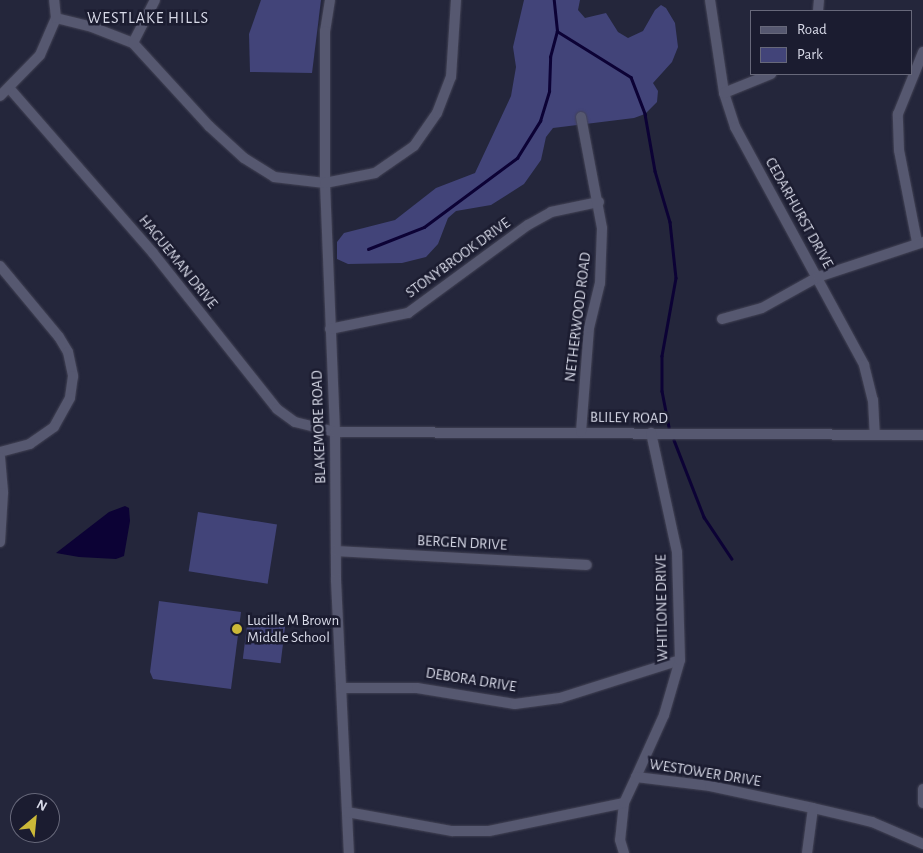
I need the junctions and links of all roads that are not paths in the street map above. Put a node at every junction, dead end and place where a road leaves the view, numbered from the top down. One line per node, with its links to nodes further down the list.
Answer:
1 (54, 0): 6 (street)
2 (155, 0): 7 (street)
3 (330, 0): 14 (street, BLAKEMORE ROAD)
4 (456, 0): 14 (street)
5 (710, 0): 11 (street, CEDARHURST DRIVE)
6 (56, 18): 7 (street); 10 (street)
7 (134, 44): 14 (street)
8 (923, 52): 16 (street)
9 (769, 75): 11 (street)
10 (10, 89): 12 (street); 21 (street, HAGUEMAN DRIVE)
11 (724, 93): 18 (street, CEDARHURST DRIVE)
12 (0, 96)
13 (581, 117): 15 (street, NETHERWOOD ROAD)
14 (325, 183): 20 (street, BLAKEMORE ROAD)
15 (599, 202): 20 (street, STONYBROOK DRIVE); 22 (street, NETHERWOOD ROAD)
16 (920, 242): 18 (street)
17 (0, 266): 26 (street)
18 (818, 277): 19 (street); 24 (street, CEDARHURST DRIVE)
19 (722, 319)
20 (330, 329): 21 (street, BLAKEMORE ROAD)
21 (335, 432): 22 (street, BLILEY ROAD); 29 (street, BLAKEMORE ROAD)
22 (581, 432): 23 (street, BLILEY ROAD)
23 (651, 433): 24 (street, BLILEY ROAD); 31 (street, WHITLONE DRIVE)
24 (875, 435): 25 (street, BLILEY ROAD)
25 (923, 435)
26 (0, 452)
27 (0, 457): 28 (street)
28 (0, 542)
29 (336, 551): 30 (street, BERGEN DRIVE); 32 (street, BLAKEMORE ROAD)
30 (587, 565)
31 (680, 660): 32 (street, DEBORA DRIVE); 33 (street, WHITLONE DRIVE)
32 (341, 688): 38 (street, BLAKEMORE ROAD)
33 (636, 777): 35 (street, WESTOWER DRIVE); 37 (street, WESTOWER DRIVE)
34 (923, 789): 36 (street)
35 (624, 803): 38 (street); 41 (street, WESTOWER DRIVE)
36 (923, 803)
37 (814, 808): 39 (street, WESTOWER DRIVE); 42 (street)
38 (347, 812): 40 (street, BLAKEMORE ROAD)
39 (923, 844)
40 (349, 853)
41 (624, 853)
42 (807, 853)

